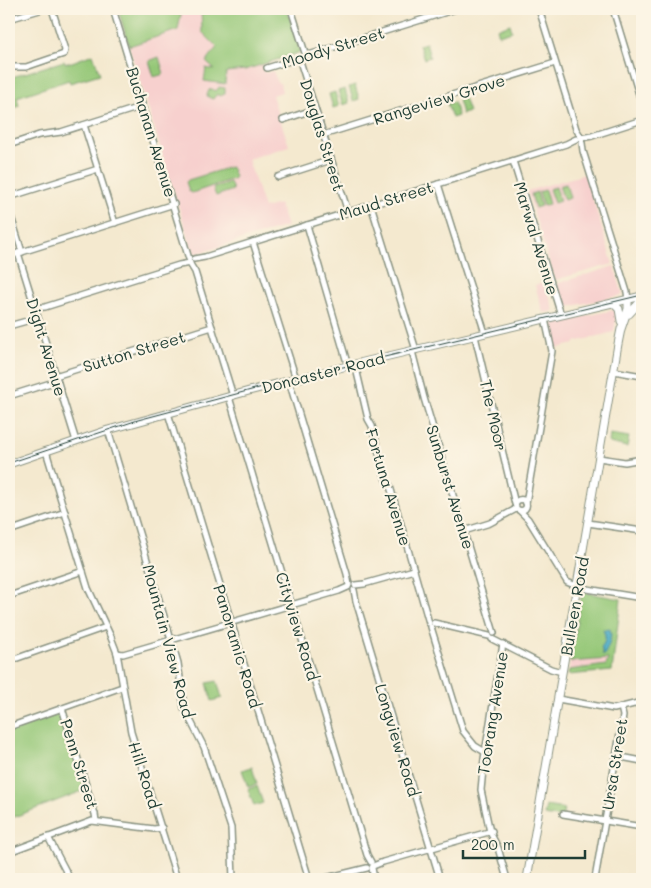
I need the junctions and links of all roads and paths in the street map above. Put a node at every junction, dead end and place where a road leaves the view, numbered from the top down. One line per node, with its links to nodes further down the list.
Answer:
1 (43, 9): 8 (street)
2 (52, 9): 12 (street)
3 (292, 9): 9 (street)
4 (456, 9): 9 (street, Moody Street)
5 (538, 9): 11 (street)
6 (612, 9): 14 (street)
7 (113, 11): 15 (street, Buchanan Avenue)
8 (9, 19)
9 (306, 56): 10 (street, Moody Street)
10 (299, 58): 13 (street, Moody Street); 16 (street, Douglas Street)
11 (555, 63): 20 (street, Rangeview Grove); 21 (street)
12 (9, 67)
13 (267, 68)
14 (642, 104)
15 (143, 106): 19 (street); 29 (street, Buchanan Avenue)
16 (316, 110): 17 (street); 20 (street, Douglas Street)
17 (283, 120)
18 (641, 121): 21 (street, Maud Street)
19 (84, 125): 22 (street); 25 (street)
20 (324, 135): 23 (street, Douglas Street)
21 (579, 140): 24 (street, Maud Street); 40 (street)
22 (9, 144)
23 (331, 160): 26 (street); 32 (street, Douglas Street)
24 (513, 161): 27 (street, Maud Street); 44 (street, Marwal Avenue)
25 (98, 169): 28 (street); 33 (street)
26 (278, 177)
27 (438, 184): 30 (street, Maud Street); 49 (street)
28 (9, 197)
29 (174, 204): 33 (street); 38 (street, Buchanan Avenue)
30 (371, 205): 32 (street, Maud Street); 51 (street, Sunburst Avenue)
31 (9, 210): 36 (street, Dight Avenue)
32 (348, 212): 34 (street, Maud Street)
33 (115, 223): 36 (street)
34 (307, 225): 35 (street, Maud Street); 52 (street, Fortuna Avenue)
35 (253, 242): 38 (street, Maud Street); 56 (street, Longview Road)
36 (20, 253): 37 (street); 43 (street, Dight Avenue)
37 (9, 256)
38 (192, 261): 43 (street, Maud Street); 47 (street, Buchanan Avenue)
39 (642, 296): 40 (main road, Doncaster Road)
40 (628, 300): 42 (main road, Doncaster Road); 48 (main road, Bulleen Road)
41 (642, 300): 48 (main road)
42 (613, 303): 44 (main road, Doncaster Road); 48 (main road)
43 (36, 312): 46 (street, Maud Street); 55 (street, Dight Avenue)
44 (560, 315): 45 (main road, Doncaster Road)
45 (545, 319): 49 (main road, Doncaster Road); 66 (street)
46 (9, 326)
47 (212, 327): 55 (street, Sutton Street); 58 (street, Buchanan Avenue)
48 (621, 327): 53 (main road, Bulleen Road)
49 (485, 333): 50 (main road, Doncaster Road)
50 (475, 336): 51 (main road, Doncaster Road); 66 (street, The Moor)
51 (414, 350): 52 (main road, Doncaster Road); 70 (street, Sunburst Avenue)
52 (352, 365): 56 (main road, Doncaster Road); 72 (street, Fortuna Avenue)
53 (614, 371): 54 (street); 63 (main road, Bulleen Road)
54 (642, 376)
55 (56, 378): 57 (street, Sutton Street); 61 (street, Dight Avenue)
56 (293, 380): 58 (main road, Doncaster Road); 75 (street, Longview Road)
57 (9, 396)
58 (231, 396): 59 (main road, Doncaster Road); 78 (street, Cityview Road)
59 (168, 413): 60 (main road, Doncaster Road); 79 (street, Panoramic Road)
60 (108, 430): 61 (main road, Doncaster Road); 83 (street, Mountain View Road)
61 (76, 441): 62 (main road, Doncaster Road)
62 (46, 451): 65 (main road, Doncaster Road); 67 (street, Hill Road)
63 (599, 458): 64 (street); 68 (main road, Bulleen Road)
64 (642, 459)
65 (9, 464)
66 (520, 505): 70 (street); 74 (street, The Moor)
67 (64, 512): 69 (street); 73 (street, Hill Road)
68 (588, 523): 71 (street); 74 (main road, Bulleen Road)
69 (9, 531)
70 (464, 531): 82 (street, Sunburst Avenue)
71 (642, 531)
72 (414, 570): 75 (street); 80 (street, Fortuna Avenue)
73 (83, 571): 76 (street); 81 (street, Hill Road)
74 (577, 586): 77 (street); 87 (main road, Bulleen Road)
75 (352, 588): 78 (street); 104 (street, Longview Road)
76 (9, 596)
77 (642, 598)
78 (291, 605): 79 (street); 106 (street, Cityview Road)
79 (231, 622): 83 (street); 110 (street, Panoramic Road)
80 (432, 625): 82 (street); 94 (street, Fortuna Avenue)
81 (106, 627): 85 (street, Hill Road); 86 (street)
82 (492, 635): 84 (street)
83 (171, 639): 85 (street); 109 (street, Mountain View Road)
84 (503, 644): 87 (street); 94 (street, Toorang Avenue)
85 (119, 652): 88 (street, Hill Road)
86 (9, 661)
87 (562, 672): 89 (main road, Bulleen Road)
88 (122, 687): 92 (street); 101 (street, Hill Road)
89 (558, 699): 91 (street); 115 (main road, Bulleen Road)
90 (642, 702): 91 (street)
91 (621, 707): 95 (street, Ursa Street)
92 (62, 708): 93 (street); 98 (street, Penn Street)
93 (9, 727)
94 (485, 752): 102 (street, Toorang Avenue)
95 (616, 756): 96 (street); 99 (street, Ursa Street)
96 (642, 761)
97 (563, 814): 99 (street)
98 (96, 821): 101 (street); 103 (street)
99 (605, 821): 100 (street); 116 (street, Ursa Street)
100 (642, 827)
101 (162, 828): 108 (street, Hill Road)
102 (491, 831): 104 (street); 114 (street, Toorang Avenue)
103 (48, 837): 105 (street); 107 (street)
104 (430, 849): 106 (street); 113 (street, Longview Road)
105 (9, 852)
106 (370, 866): 111 (street); 112 (street, Cityview Road)
107 (70, 879)
108 (178, 879)
109 (233, 879)
110 (309, 879)
111 (322, 879)
112 (374, 879)
113 (440, 879)
114 (507, 879)
115 (527, 879)
116 (595, 879)

